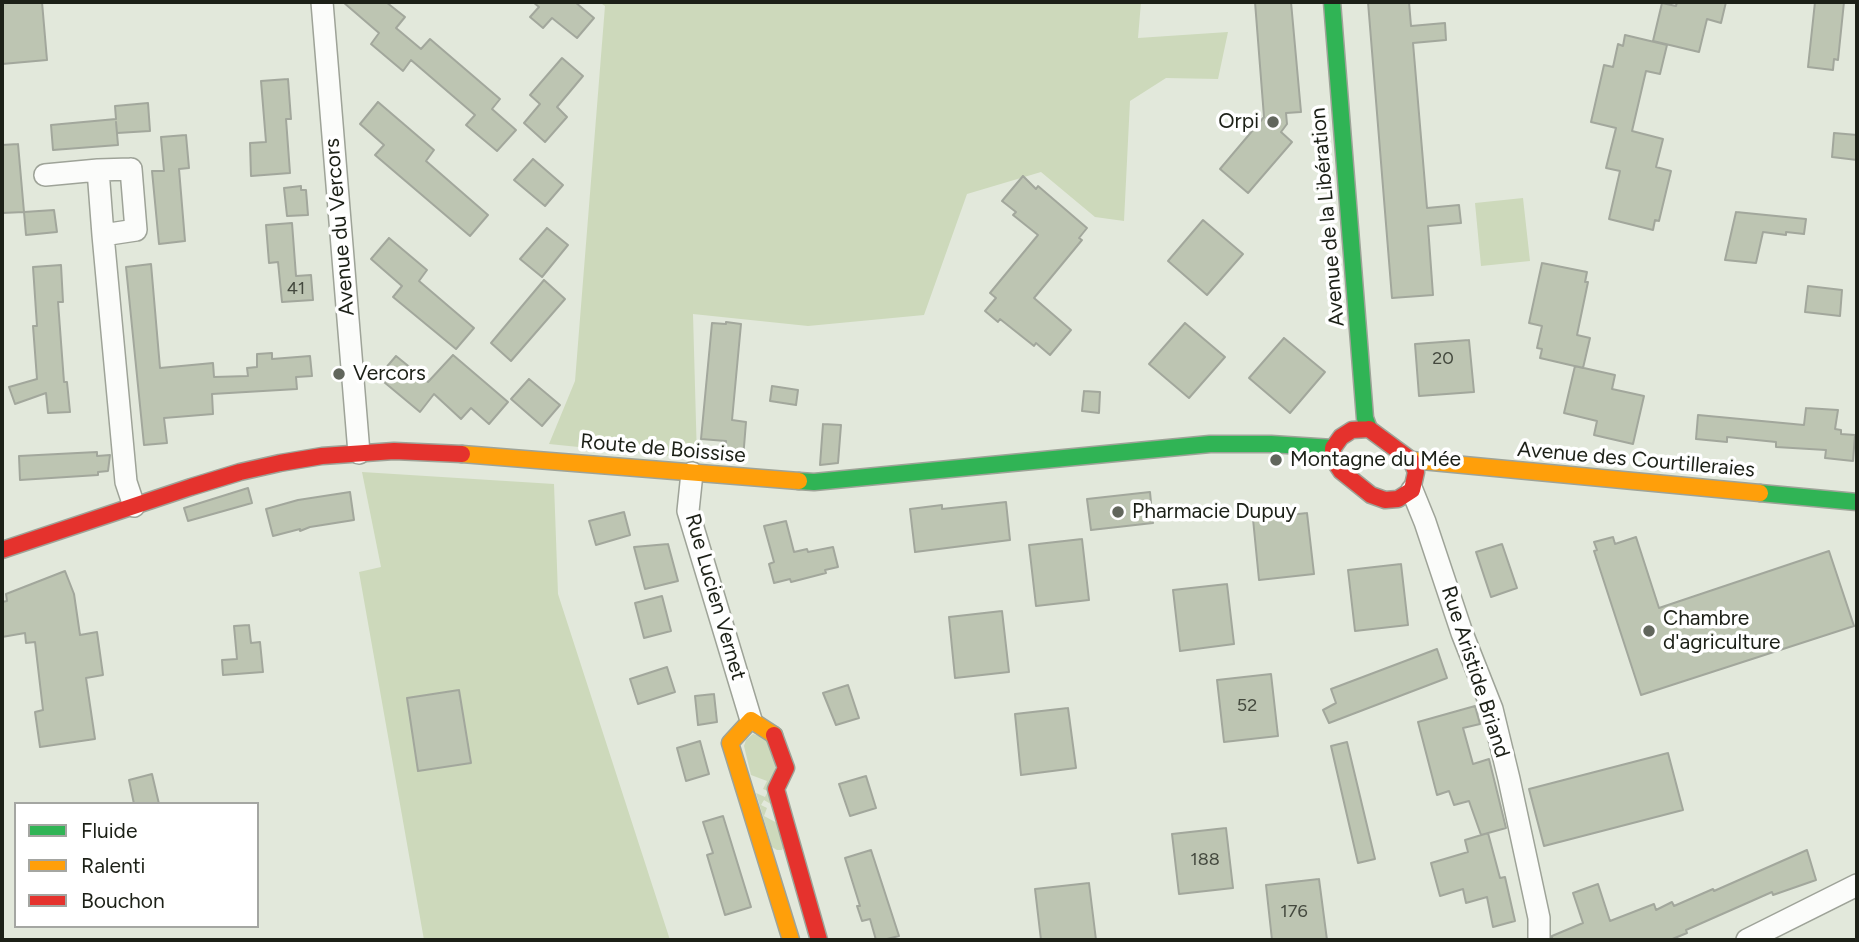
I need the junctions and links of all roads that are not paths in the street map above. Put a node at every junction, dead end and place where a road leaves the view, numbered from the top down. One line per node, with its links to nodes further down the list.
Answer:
1 (322, 2): 8 (street, Avenue du Vercors)
2 (1332, 2): 6 (street, Avenue de la Libération)
3 (98, 170): 4 (street); 5 (street); 5 (street)
4 (45, 175)
5 (103, 235): 13 (street)
6 (1369, 429): 7 (street); 9 (street)
7 (1333, 448): 10 (street, Route de Boissise); 11 (street)
8 (359, 453): 10 (street, Route de Boissise); 13 (street, Route de Boissise)
9 (1411, 460): 11 (street); 12 (street, Avenue des Courtilleraies)
10 (692, 473): 15 (street, Rue Lucien Vernet)
11 (1412, 490): 19 (street, Rue Aristide Briand)
12 (1857, 502)
13 (134, 506): 14 (street, Route de Boissise)
14 (2, 550)
15 (751, 720): 17 (street); 18 (street)
16 (1857, 885): 20 (street)
17 (791, 940)
18 (819, 940)
19 (1539, 940)
20 (1747, 940)

